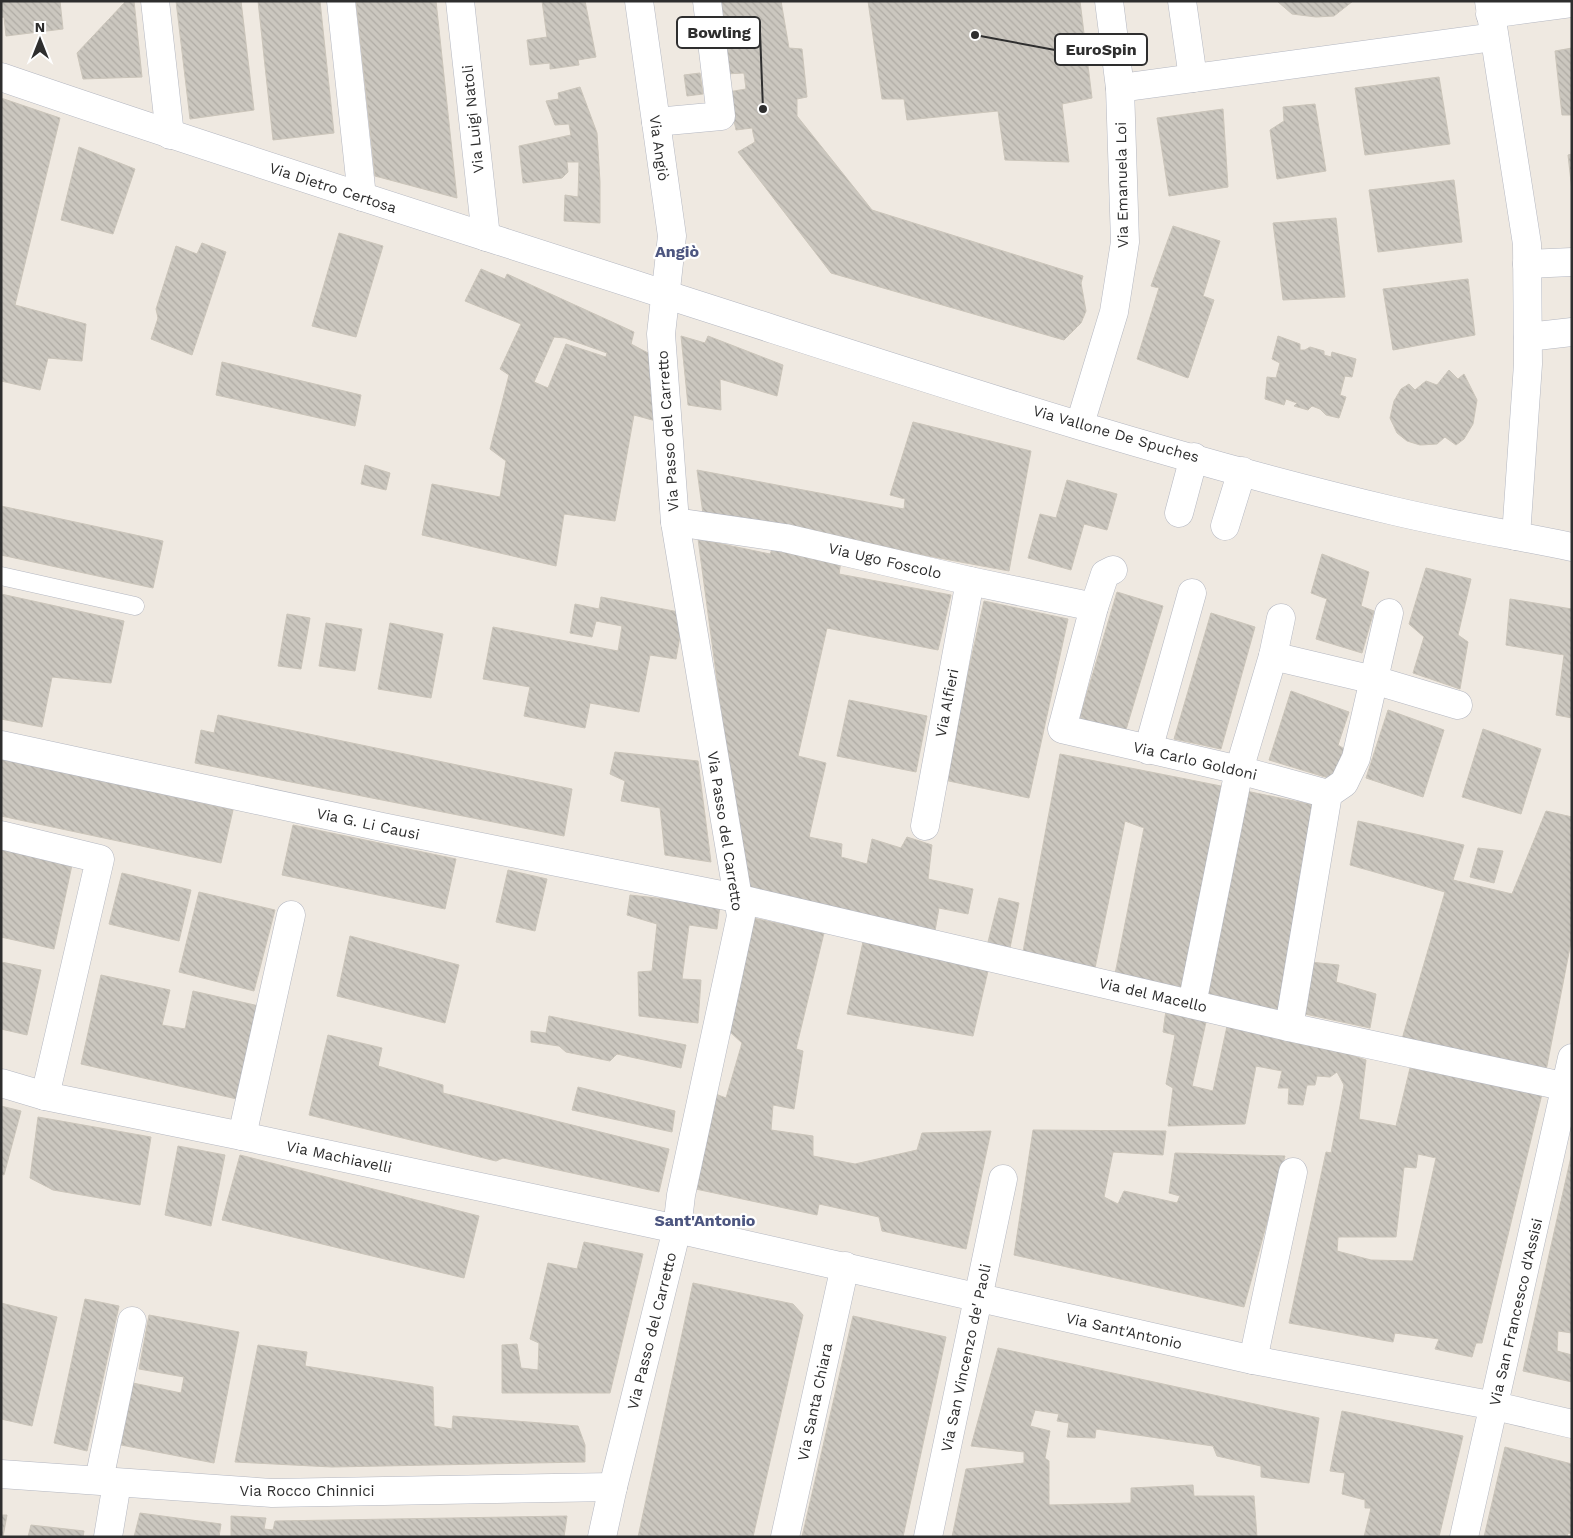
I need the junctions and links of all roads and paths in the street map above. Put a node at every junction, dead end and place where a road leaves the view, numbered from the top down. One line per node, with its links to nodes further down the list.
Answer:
1 (155, 1): 14 (street)
2 (341, 1): 15 (street)
3 (460, 1): 16 (street, Via Luigi Natoli)
4 (640, 1): 13 (street, Via Angiò)
5 (707, 1): 13 (street)
6 (1109, 1): 12 (street, Via Emanuela Loi)
7 (1182, 1): 11 (street)
8 (1572, 3): 9 (street)
9 (1491, 17): 11 (street); 18 (street)
10 (1, 77): 14 (street, Via Dietro Certosa)
11 (1193, 78): 12 (street)
12 (1120, 88): 22 (street, Via Emanuela Loi)
13 (656, 122): 19 (street, Via Angiò)
14 (170, 135): 15 (street, Via Dietro Certosa)
15 (362, 197): 16 (street, Via Dietro Certosa)
16 (486, 237): 19 (street, Via Dietro Certosa)
17 (1572, 262): 18 (street)
18 (1527, 264): 21 (street)
19 (667, 294): 22 (street, Via Vallone De Spuches); 26 (street, Via Passo del Carretto)
20 (1572, 332): 21 (street)
21 (1528, 337): 28 (street)
22 (1080, 424): 23 (street, Via Vallone De Spuches)
23 (1194, 457): 24 (street, Via Vallone De Spuches); 25 (street)
24 (1242, 471): 27 (street); 28 (street, Via Vallone De Spuches)
25 (1179, 513)
26 (675, 522): 32 (street, Via Ugo Foscolo); 47 (street, Via Passo del Carretto)
27 (1225, 526)
28 (1516, 536): 29 (street, Via Vallone De Spuches)
29 (1572, 547)
30 (1113, 570): 35 (street)
31 (1, 576): 34 (lane)
32 (970, 581): 35 (street, Via Ugo Foscolo); 45 (street, Via Alfieri)
33 (1192, 593): 42 (street)
34 (135, 606)
35 (1094, 607): 42 (street, Via Carlo Goldoni)
36 (1389, 613): 39 (street)
37 (1282, 618): 38 (street)
38 (1273, 656): 39 (street); 43 (street)
39 (1374, 680): 40 (street); 44 (street)
40 (1458, 705)
41 (1, 745): 47 (street, Via G. Li Causi)
42 (1148, 750): 43 (street, Via Carlo Goldoni)
43 (1239, 770): 44 (street, Via Carlo Goldoni); 49 (street)
44 (1328, 794): 50 (street)
45 (924, 826)
46 (1, 835): 54 (street)
47 (736, 898): 49 (street, Via del Macello); 58 (street, Via Passo del Carretto)
48 (291, 914): 55 (street)
49 (1192, 1004): 50 (street, Via del Macello)
50 (1289, 1027): 53 (street, Via del Macello)
51 (1572, 1058): 53 (street, Via San Francesco d'Assisi)
52 (1, 1083): 54 (street, Via Machiavelli)
53 (1569, 1087): 63 (street, Via San Francesco d'Assisi)
54 (45, 1096): 55 (street, Via Machiavelli)
55 (242, 1136): 58 (street, Via Machiavelli)
56 (1294, 1172): 62 (street)
57 (1003, 1179): 60 (street, Via San Vincenzo de' Paoli)
58 (677, 1229): 59 (street, Via Sant'Antonio); 67 (street, Via Passo del Carretto)
59 (844, 1266): 60 (street, Via Sant'Antonio); 70 (street, Via Santa Chiara)
60 (979, 1298): 62 (street, Via Sant'Antonio); 71 (street, Via San Vincenzo de' Paoli)
61 (132, 1321): 66 (street)
62 (1253, 1360): 63 (street, Via Sant'Antonio)
63 (1495, 1406): 64 (street, Via Sant'Antonio); 72 (street, Via San Francesco d'Assisi)
64 (1572, 1424)
65 (1, 1474): 66 (street, Via Rocco Chinnici)
66 (108, 1482): 67 (street, Via Rocco Chinnici); 68 (street)
67 (613, 1487): 69 (street, Via Passo del Carretto)
68 (108, 1537)
69 (602, 1537)
70 (785, 1537)
71 (928, 1537)
72 (1464, 1537)

